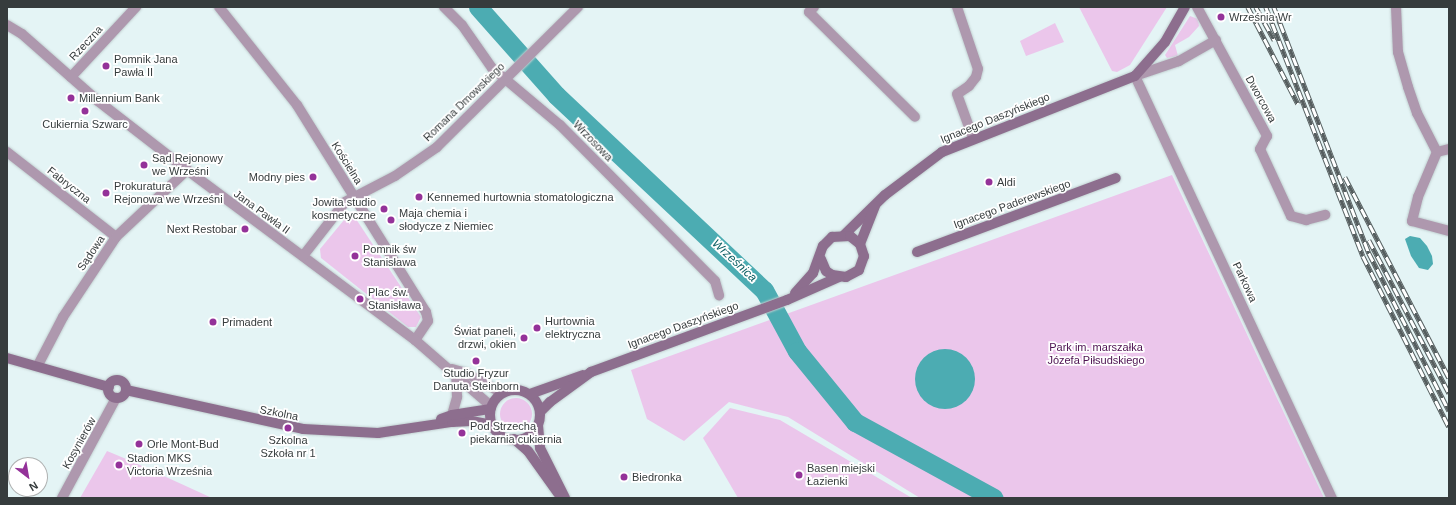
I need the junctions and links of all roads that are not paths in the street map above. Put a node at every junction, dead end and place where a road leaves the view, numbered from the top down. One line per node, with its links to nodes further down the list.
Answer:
1 (136, 7): 13 (street, Rzeczna)
2 (218, 7): 22 (street, Kościelna)
3 (444, 7): 14 (street, Wrzosowa)
4 (578, 7): 14 (street, Romana Dmowskiego)
5 (957, 7): 16 (street)
6 (1185, 7): 12 (street, Ignacego Daszyńskiego)
7 (1197, 7): 11 (street, Dworcowa)
8 (1396, 7): 19 (street)
9 (809, 9): 15 (street)
10 (7, 24): 13 (street, Jana Pawła II)
11 (1216, 40): 12 (street, Ignacego Daszyńskiego); 24 (street, Dworcowa)
12 (1135, 76): 16 (street, Ignacego Daszyńskiego); 54 (street, Parkowa)
13 (71, 77): 20 (street, Jana Pawła II)
14 (505, 80): 22 (street, Romana Dmowskiego); 33 (street, Wrzosowa)
15 (916, 117)
16 (973, 138): 23 (street, Ignacego Daszyńskiego)
17 (1449, 149): 19 (street)
18 (7, 152): 27 (street, Fabryczna)
19 (1437, 152): 25 (street)
20 (187, 170): 27 (street, Sądowa); 30 (street, Jana Pawła II)
21 (1116, 178): 29 (street, Ignacego Paderewskiego)
22 (354, 198): 30 (street, Romana Dmowskiego); 35 (street, Kościelna)
23 (876, 203): 26 (street, Ignacego Daszyńskiego); 28 (street, Ignacego Daszyńskiego)
24 (1325, 215)
25 (1449, 231)
26 (844, 235): 28 (street); 31 (street)
27 (116, 237): 37 (street, Sądowa)
28 (860, 244): 32 (street)
29 (917, 252)
30 (303, 256): 35 (street, Jana Pawła II)
31 (821, 258): 32 (street); 34 (street, Ignacego Daszyńskiego)
32 (839, 278): 34 (street, Ignacego Daszyńskiego)
33 (719, 295)
34 (787, 300): 39 (street, Ignacego Daszyńskiego)
35 (415, 340): 38 (street, Jana Pawła II)
36 (7, 358): 37 (street)
37 (38, 365): 40 (street)
38 (453, 371): 42 (street, Jana Pawła II); 45 (street, Jana Pawła II); 47 (street)
39 (587, 374): 43 (street, Ignacego Daszyńskiego); 46 (street, Ignacego Daszyńskiego)
40 (109, 387): 41 (street); 44 (street)
41 (126, 390): 44 (street); 48 (street, Szkolna)
42 (502, 393): 43 (street); 45 (street)
43 (530, 394): 46 (street)
44 (116, 398): 52 (street, Kosynierów)
45 (491, 407): 47 (street, Szkolna); 49 (street)
46 (540, 412): 50 (street)
47 (452, 415): 48 (street, Szkolna)
48 (429, 424): 49 (street, Szkolna)
49 (493, 425): 51 (street)
50 (538, 425): 51 (street); 53 (street)
51 (514, 440): 53 (street)
52 (62, 498)
53 (564, 498)
54 (1332, 498)

